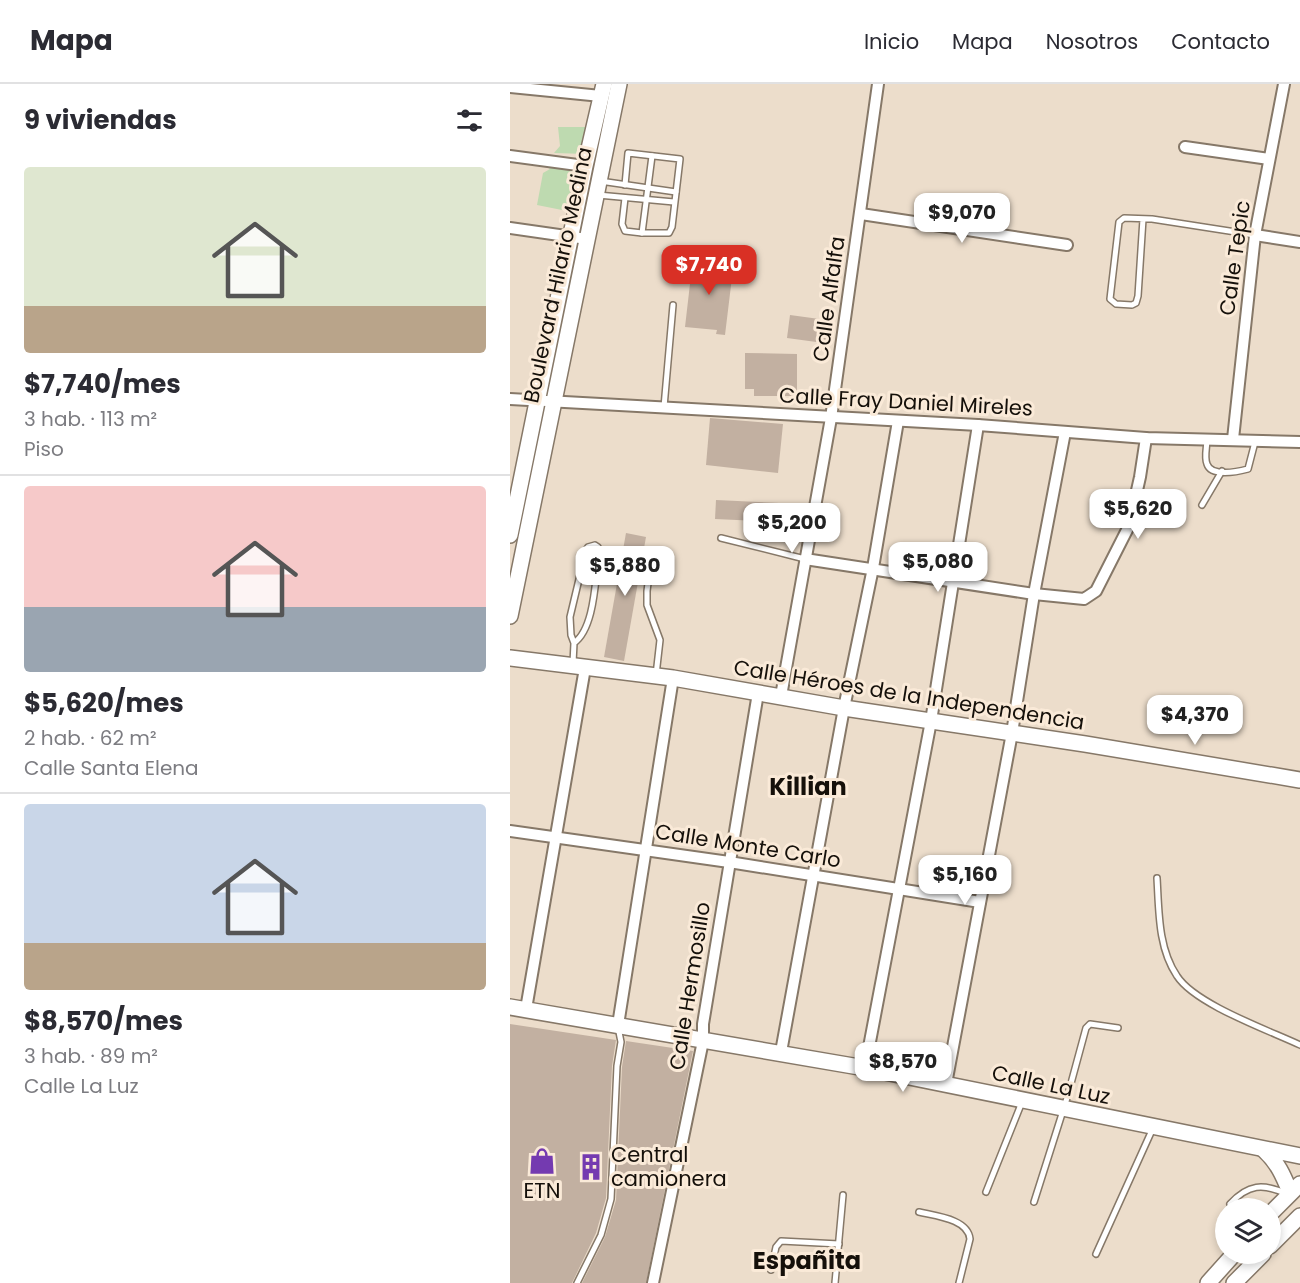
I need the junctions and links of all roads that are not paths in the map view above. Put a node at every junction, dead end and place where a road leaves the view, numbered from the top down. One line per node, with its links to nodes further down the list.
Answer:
1 (619, 84): 12 (street, Boulevard Hilario Medina)
2 (878, 84): 18 (street, Calle Alfalfa)
3 (1284, 84): 9 (street, Calle Tepic)
4 (510, 87): 5 (street)
5 (602, 90): 10 (street, Boulevard Hilario Medina)
6 (1185, 147): 9 (street)
7 (510, 156): 10 (street)
8 (652, 156): 11 (lane); 13 (lane); 14 (lane)
9 (1269, 159): 22 (street, Calle Tepic)
10 (585, 166): 23 (street, Boulevard Hilario Medina)
11 (625, 185): 12 (lane); 13 (lane)
12 (598, 188): 15 (lane); 24 (street, Boulevard Hilario Medina)
13 (648, 188): 14 (lane); 16 (lane)
14 (676, 192): 17 (lane)
15 (626, 198): 16 (lane); 21 (lane)
16 (646, 200): 17 (lane); 21 (lane)
17 (674, 202): 21 (lane)
18 (861, 214): 26 (street); 32 (street, Calle Alfalfa)
19 (1143, 219): 19 (lane); 22 (lane)
20 (510, 228): 23 (street)
21 (642, 233)
22 (1255, 235): 25 (street); 38 (street, Calle Tepic)
23 (572, 236): 24 (street); 29 (street, Boulevard Hilario Medina)
24 (587, 239): 30 (street, Boulevard Hilario Medina)
25 (1300, 242)
26 (1067, 245)
27 (673, 304): 31 (lane)
28 (510, 399): 29 (street, Calle Fray Daniel Mireles)
29 (538, 401): 30 (street, Calle Fray Daniel Mireles); 43 (street, Boulevard Hilario Medina)
30 (553, 402): 31 (street, Calle Fray Daniel Mireles); 50 (street, Boulevard Hilario Medina)
31 (664, 407): 32 (street, Calle Fray Daniel Mireles)
32 (831, 417): 33 (street, Calle Fray Daniel Mireles); 45 (street, Calle Alfalfa)
33 (898, 421): 34 (street, Calle Fray Daniel Mireles); 47 (street)
34 (978, 425): 35 (street, Calle Fray Daniel Mireles); 48 (street)
35 (1065, 432): 36 (street, Calle Fray Daniel Mireles); 49 (street)
36 (1146, 438): 37 (street, Calle Fray Daniel Mireles); 49 (street)
37 (1207, 439): 38 (street, Calle Fray Daniel Mireles); 41 (lane)
38 (1233, 439): 39 (street, Calle Fray Daniel Mireles)
39 (1255, 440): 40 (street, Calle Fray Daniel Mireles); 41 (lane)
40 (1300, 442)
41 (1222, 471): 42 (lane)
42 (1202, 505)
43 (510, 535)
44 (721, 538): 45 (lane)
45 (805, 559): 47 (street); 57 (street, Calle Alfalfa)
46 (650, 568): 54 (lane)
47 (873, 568): 48 (street); 58 (street)
48 (953, 581): 49 (street); 59 (street)
49 (1034, 594): 60 (street)
50 (510, 615)
51 (574, 644): 51 (lane); 53 (lane)
52 (510, 658): 53 (street, Calle Héroes de la Independencia)
53 (579, 667): 54 (street, Calle Héroes de la Independencia); 63 (street)
54 (656, 676): 55 (street, Calle Héroes de la Independencia)
55 (673, 678): 56 (street, Calle Héroes de la Independencia); 64 (street)
56 (758, 693): 57 (street, Calle Héroes de la Independencia); 65 (street, Calle Hermosillo)
57 (781, 696): 58 (street, Calle Héroes de la Independencia)
58 (844, 708): 59 (street, Calle Héroes de la Independencia); 66 (street)
59 (931, 721): 60 (street, Calle Héroes de la Independencia); 68 (street)
60 (1012, 733): 61 (street, Calle Héroes de la Independencia); 69 (street)
61 (1300, 780)
62 (510, 831): 63 (street, Calle Monte Carlo)
63 (555, 837): 64 (street, Calle Monte Carlo); 71 (street)
64 (645, 850): 65 (street, Calle Monte Carlo); 72 (street)
65 (729, 862): 66 (street, Calle Monte Carlo); 74 (street, Calle Hermosillo)
66 (813, 876): 68 (street, Calle Monte Carlo); 76 (street)
67 (1157, 879): 75 (lane)
68 (900, 889): 69 (street, Calle Monte Carlo); 77 (street)
69 (980, 902): 78 (street)
70 (510, 1007): 71 (street, Calle La Luz)
71 (526, 1009): 72 (street, Calle La Luz)
72 (618, 1025): 74 (street, Calle La Luz); 98 (lane)
73 (1118, 1028): 80 (lane)
74 (703, 1041): 76 (street, Calle La Luz); 99 (street, Calle Hermosillo)
75 (1300, 1045)
76 (781, 1052): 77 (street, Calle La Luz)
77 (866, 1068): 78 (street, Calle La Luz)
78 (946, 1084): 79 (street, Calle La Luz)
79 (1023, 1100): 80 (street, Calle La Luz); 85 (lane)
80 (1064, 1109): 81 (street, Calle La Luz); 88 (lane)
81 (1153, 1127): 82 (street, Calle La Luz); 94 (lane)
82 (1264, 1150): 83 (street, Calle La Luz); 84 (street)
83 (1300, 1156)
84 (1293, 1190): 87 (lane); 89 (street)
85 (986, 1192)
86 (843, 1196): 93 (lane)
87 (1235, 1198)
88 (1034, 1202)
89 (1281, 1203)
90 (919, 1212): 101 (lane)
91 (1300, 1216): 92 (street)
92 (1281, 1235)
93 (839, 1244): 97 (lane); 100 (lane)
94 (1096, 1254)
95 (1225, 1264): 102 (street)
96 (1253, 1264): 103 (street)
97 (771, 1270)
98 (577, 1283)
99 (653, 1283)
100 (835, 1283)
101 (959, 1283)
102 (1208, 1283)
103 (1234, 1283)

